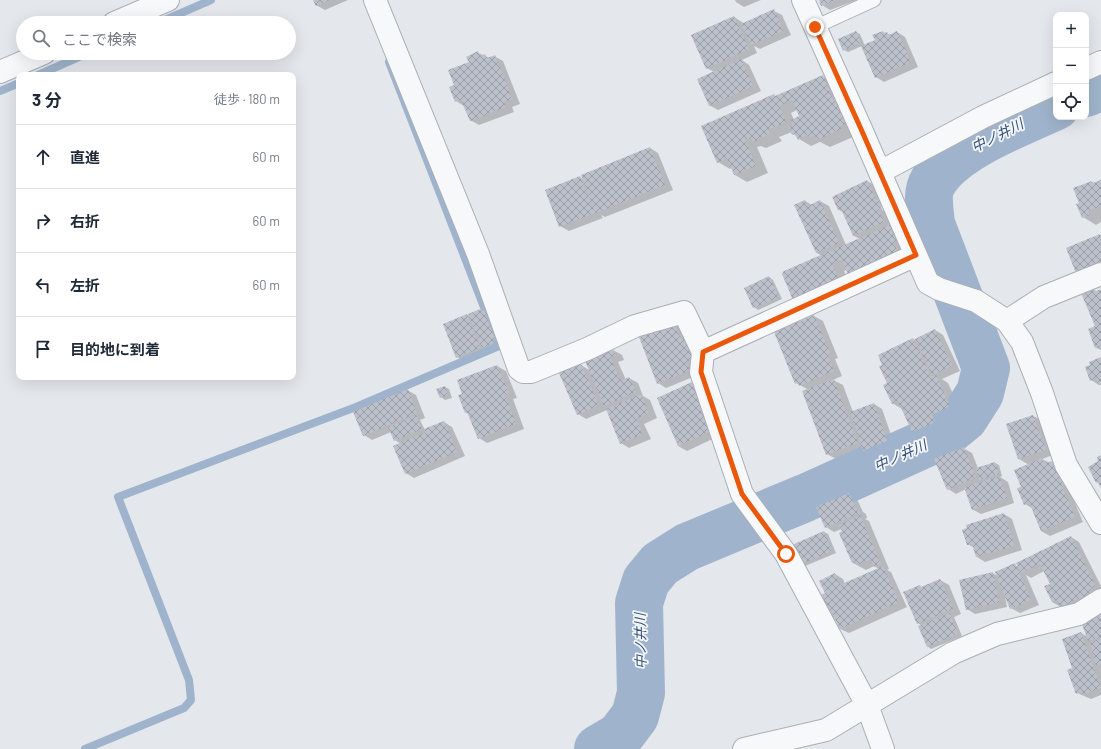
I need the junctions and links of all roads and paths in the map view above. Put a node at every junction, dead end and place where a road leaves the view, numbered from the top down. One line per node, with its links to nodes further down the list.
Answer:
1 (168, 0): 5 (street)
2 (376, 0): 16 (street)
3 (803, 0): 6 (street)
4 (874, 0): 6 (lane)
5 (130, 16)
6 (815, 27): 12 (street)
7 (28, 60): 10 (street)
8 (1101, 62): 9 (street)
9 (1089, 68)
10 (0, 72)
11 (1054, 84): 12 (street)
12 (880, 172): 13 (street)
13 (916, 255): 15 (street); 16 (street)
14 (1101, 274): 15 (street)
15 (1007, 321): 17 (street)
16 (703, 352): 19 (street)
17 (1101, 523)
18 (1101, 600): 19 (street)
19 (867, 705): 20 (street); 21 (street)
20 (744, 749)
21 (884, 749)

